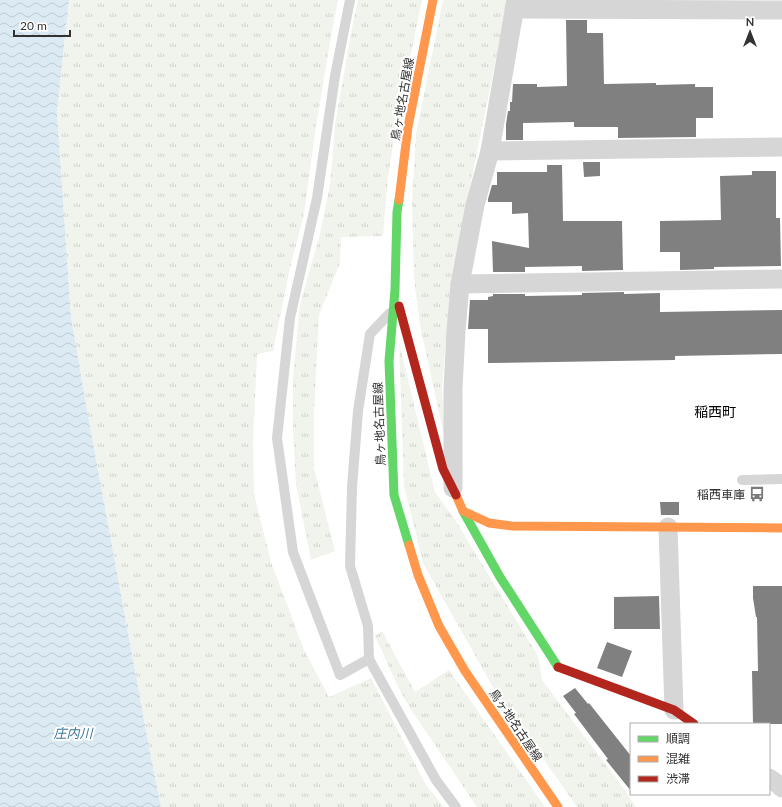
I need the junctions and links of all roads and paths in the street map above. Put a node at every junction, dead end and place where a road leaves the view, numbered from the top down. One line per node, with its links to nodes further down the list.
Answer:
1 (350, 0): 17 (lane)
2 (433, 0): 9 (street, 鳥ヶ地名古屋線)
3 (515, 5): 4 (street); 6 (street)
4 (782, 10)
5 (782, 147): 6 (street)
6 (490, 150): 8 (street)
7 (782, 279): 8 (street)
8 (460, 284): 13 (street)
9 (395, 290): 10 (street, 鳥ヶ地名古屋線); 13 (street)
10 (394, 309): 17 (lane); 23 (street, 鳥ヶ地名古屋線)
11 (782, 479): 12 (lane)
12 (742, 480)
13 (453, 488): 14 (street)
14 (464, 511): 15 (street); 18 (street)
15 (668, 527): 16 (street); 18 (street)
16 (782, 528)
17 (369, 659): 22 (lane)
18 (674, 710): 19 (street)
19 (693, 723)
20 (770, 779): 21 (street)
21 (782, 788)
22 (456, 807)
23 (558, 807)

